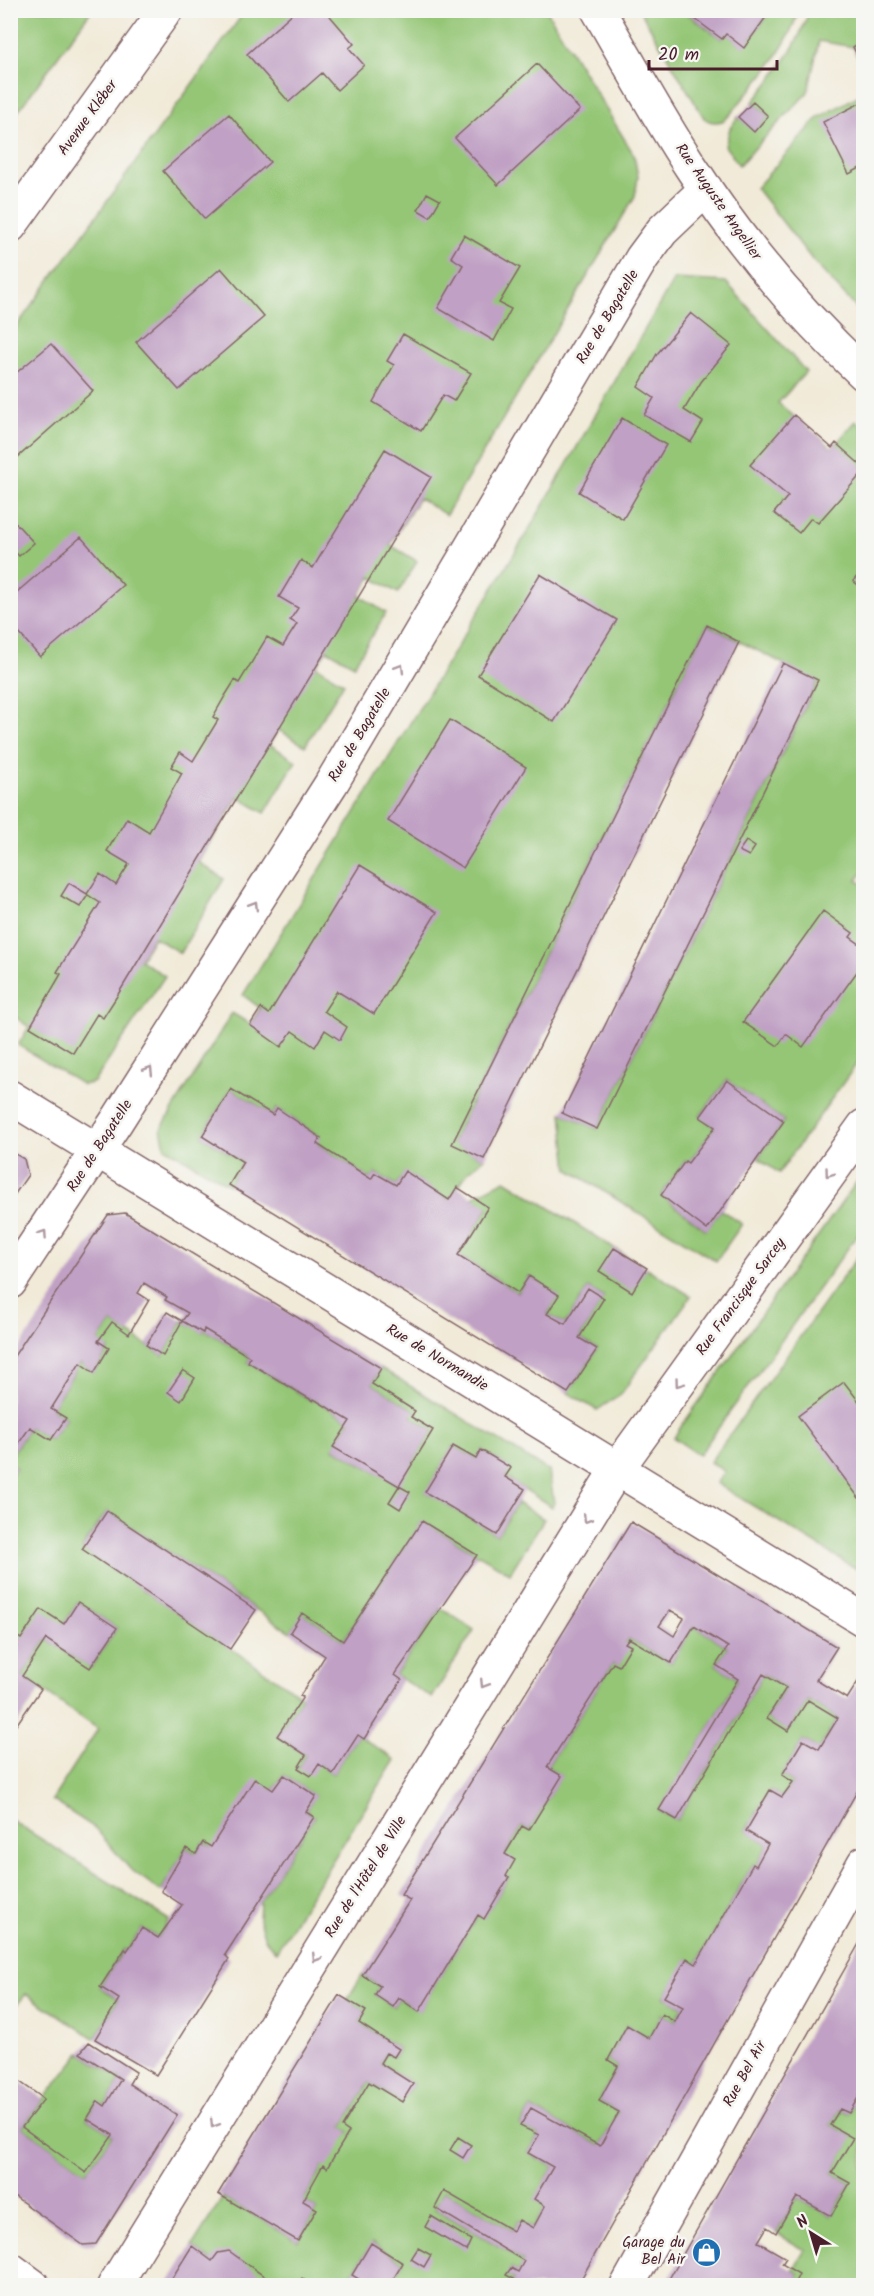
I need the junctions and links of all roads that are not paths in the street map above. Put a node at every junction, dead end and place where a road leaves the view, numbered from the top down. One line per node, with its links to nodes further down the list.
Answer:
1 (166, 10): 4 (street, Avenue Kléber)
2 (598, 10): 3 (street, Rue Auguste Angellier)
3 (706, 189): 5 (street, Rue Auguste Angellier); 8 (street, Rue de Bagatelle, one-way to 3)
4 (10, 226)
5 (864, 374)
6 (10, 1097): 8 (street, Rue de Normandie)
7 (864, 1126): 10 (street, Rue Francisque Sarcey, one-way to 10)
8 (98, 1150): 9 (street, Rue de Bagatelle, one-way to 8); 10 (street, Rue de Normandie)
9 (10, 1282)
10 (617, 1469): 11 (street, Rue de Normandie); 15 (street, Rue de l'Hôtel de Ville, one-way to 15)
11 (864, 1620)
12 (864, 1863): 16 (street, Rue Bel Air)
13 (10, 2269): 14 (street)
14 (33, 2286)
15 (114, 2286)
16 (627, 2286)

